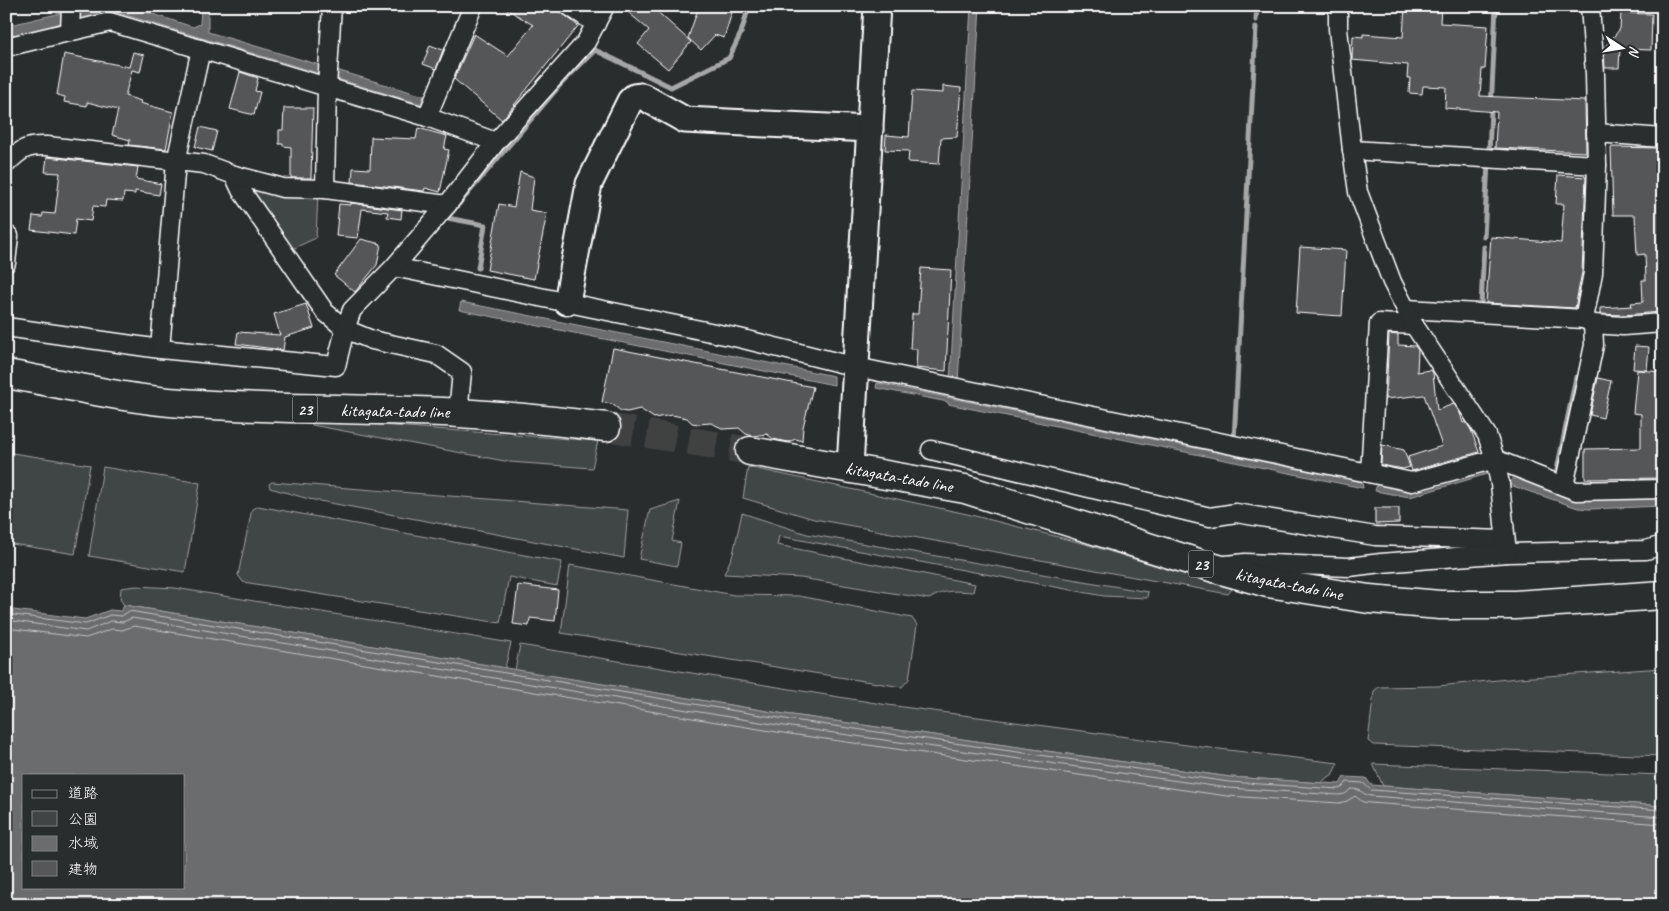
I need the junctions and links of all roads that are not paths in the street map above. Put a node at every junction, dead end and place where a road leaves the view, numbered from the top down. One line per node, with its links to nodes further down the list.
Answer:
1 (332, 6): 12 (street)
2 (473, 6): 13 (street)
3 (569, 6): 9 (street)
4 (605, 6): 9 (street)
5 (877, 6): 14 (street)
6 (1338, 6): 18 (street)
7 (1590, 6): 15 (street)
8 (71, 18): 10 (street); 11 (street)
9 (596, 24): 17 (street)
10 (6, 47)
11 (201, 49): 12 (street); 19 (street)
12 (328, 78): 13 (street); 23 (street)
13 (427, 117): 17 (street)
14 (870, 129): 28 (street); 36 (street)
15 (1596, 133): 16 (street); 21 (street)
16 (1663, 138)
17 (496, 142): 24 (street)
18 (1352, 150): 21 (street); 29 (street)
19 (176, 162): 20 (street); 22 (street); 35 (street)
20 (6, 164)
21 (1597, 165): 30 (street)
22 (234, 175): 23 (street); 34 (street)
23 (324, 190): 24 (street)
24 (447, 204): 27 (street)
25 (6, 235): 26 (street)
26 (6, 263)
27 (394, 267): 28 (street); 34 (street)
28 (568, 302): 36 (street)
29 (1406, 309): 30 (street); 32 (street)
30 (1589, 322): 31 (street); 45 (street)
31 (1663, 323)
32 (1414, 325): 42 (street); 44 (street)
33 (6, 327): 35 (street)
34 (345, 329): 35 (street); 38 (street)
35 (160, 350)
36 (856, 367): 43 (street); 44 (street)
37 (6, 374): 38 (main road, kitagata-tado line / 23)
38 (458, 413): 39 (main road, kitagata-tado line / 23)
39 (606, 427)
40 (931, 450): 48 (street)
41 (750, 451): 43 (main road, kitagata-tado line / 23)
42 (1495, 459): 44 (street); 45 (street); 48 (street)
43 (850, 467): 49 (main road, kitagata-tado line / 23)
44 (1370, 473)
45 (1564, 486): 46 (street)
46 (1663, 489)
47 (1663, 545): 48 (street)
48 (1506, 546): 49 (street)
49 (1211, 567): 50 (main road, kitagata-tado line / 23)
50 (1663, 594)

